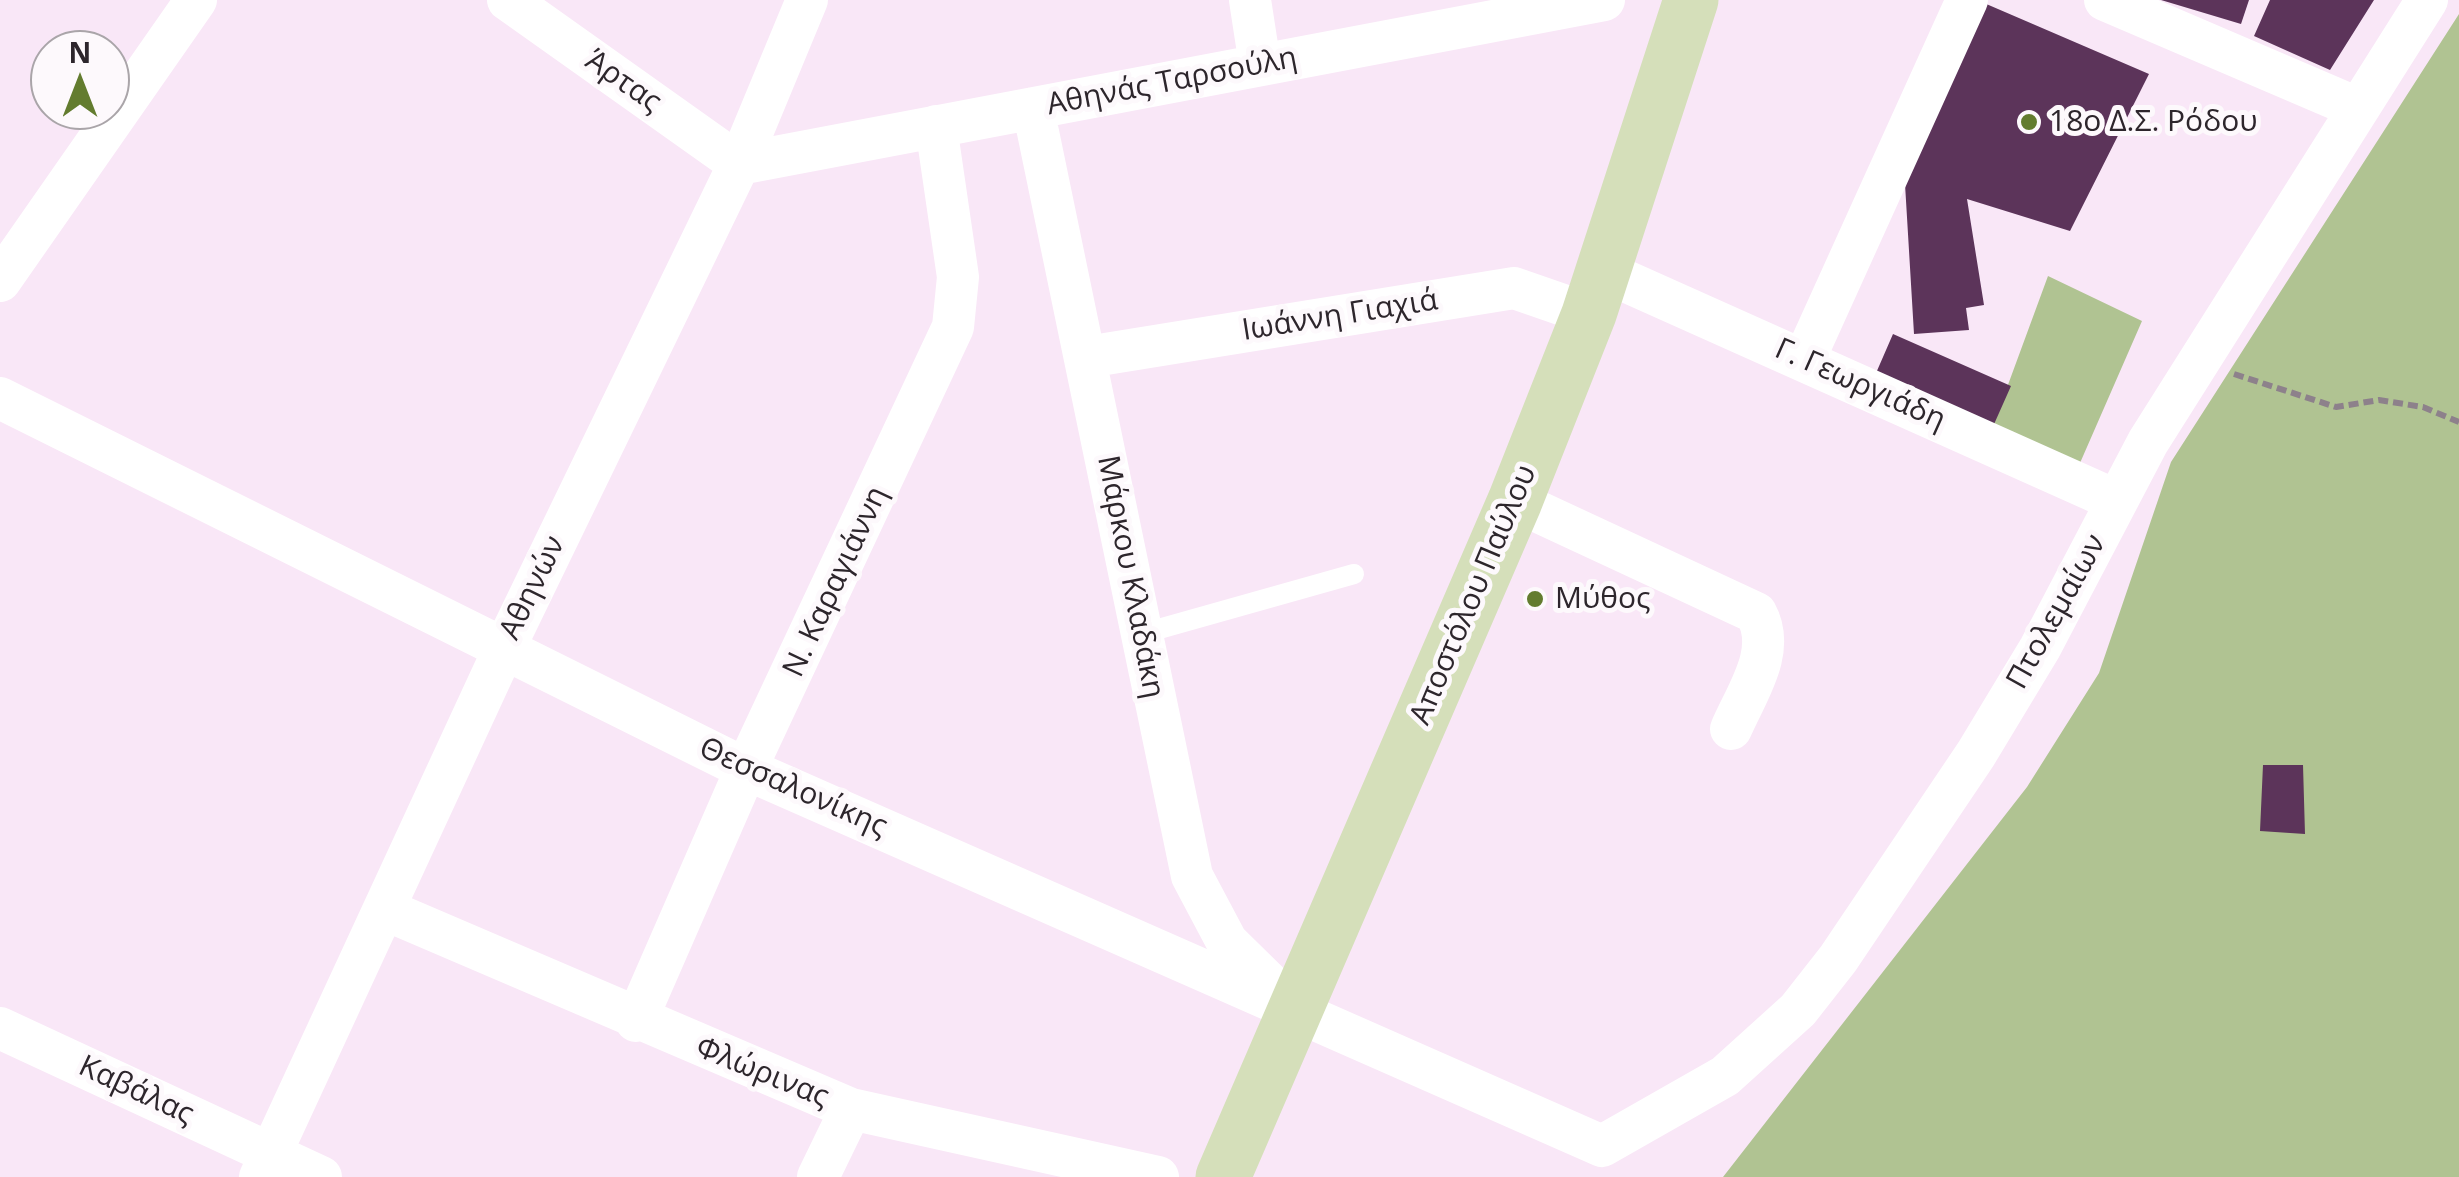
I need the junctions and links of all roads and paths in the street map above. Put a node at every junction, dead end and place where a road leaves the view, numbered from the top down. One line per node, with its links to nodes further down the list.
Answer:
1 (196, 0): 15 (street)
2 (508, 0): 14 (street, Άρτας)
3 (807, 0): 14 (street, Αθηνών)
4 (1250, 0): 10 (street)
5 (1604, 0): 10 (street, Αθηνάς Ταρσούλη)
6 (1691, 0): 16 (street, Αποστόλου Παύλου)
7 (1967, 0): 19 (street)
8 (2106, 0): 11 (street)
9 (2426, 0): 11 (street, Πτολεμαίων)
10 (1260, 65): 12 (street, Αθηνάς Ταρσούλη)
11 (2356, 107): 17 (street, Πτολεμαίων)
12 (1033, 108): 13 (street, Αθηνάς Ταρσούλη); 18 (street, Μάρκου Κλαδάκη)
13 (936, 126): 14 (street, Αθηνάς Ταρσούλη); 28 (street, Ν. Καραγιάννη)
14 (739, 164): 26 (street, Αθηνών)
15 (0, 281)
16 (1596, 292): 18 (street, Ιωάννη Γιαχιά); 19 (street, Γ. Γεωργιάδη); 22 (street, Αποστόλου Παύλου)
17 (2200, 355): 21 (path); 23 (street, Πτολεμαίων)
18 (1087, 356): 25 (street, Μάρκου Κλαδάκη)
19 (1804, 360): 23 (street, Γ. Γεωργιάδη)
20 (0, 398): 26 (street, Θεσσαλονίκης)
21 (2459, 422)
22 (1515, 501): 27 (street); 30 (street, Αποστόλου Παύλου)
23 (2116, 501): 34 (street, Πτολεμαίων)
24 (1354, 574): 25 (lane)
25 (1140, 634): 30 (street, Μάρκου Κλαδάκη)
26 (504, 648): 28 (street, Θεσσαλονίκης); 29 (street, Αθηνών)
27 (1731, 730)
28 (746, 769): 30 (street, Θεσσαλονίκης); 31 (street, Ν. Καραγιάννη)
29 (386, 910): 31 (street, Φλώρινας); 35 (street, Αθηνών)
30 (1298, 1012): 34 (street, Θεσσαλονίκης); 39 (street, Αποστόλου Παύλου)
31 (636, 1021): 33 (street, Φλώρινας)
32 (0, 1028): 35 (street, Καβάλας)
33 (851, 1109): 37 (street); 38 (street, Φλώρινας)
34 (1602, 1146)
35 (266, 1166): 36 (street, Καβάλας)
36 (321, 1177)
37 (818, 1177)
38 (1158, 1177)
39 (1223, 1177)

